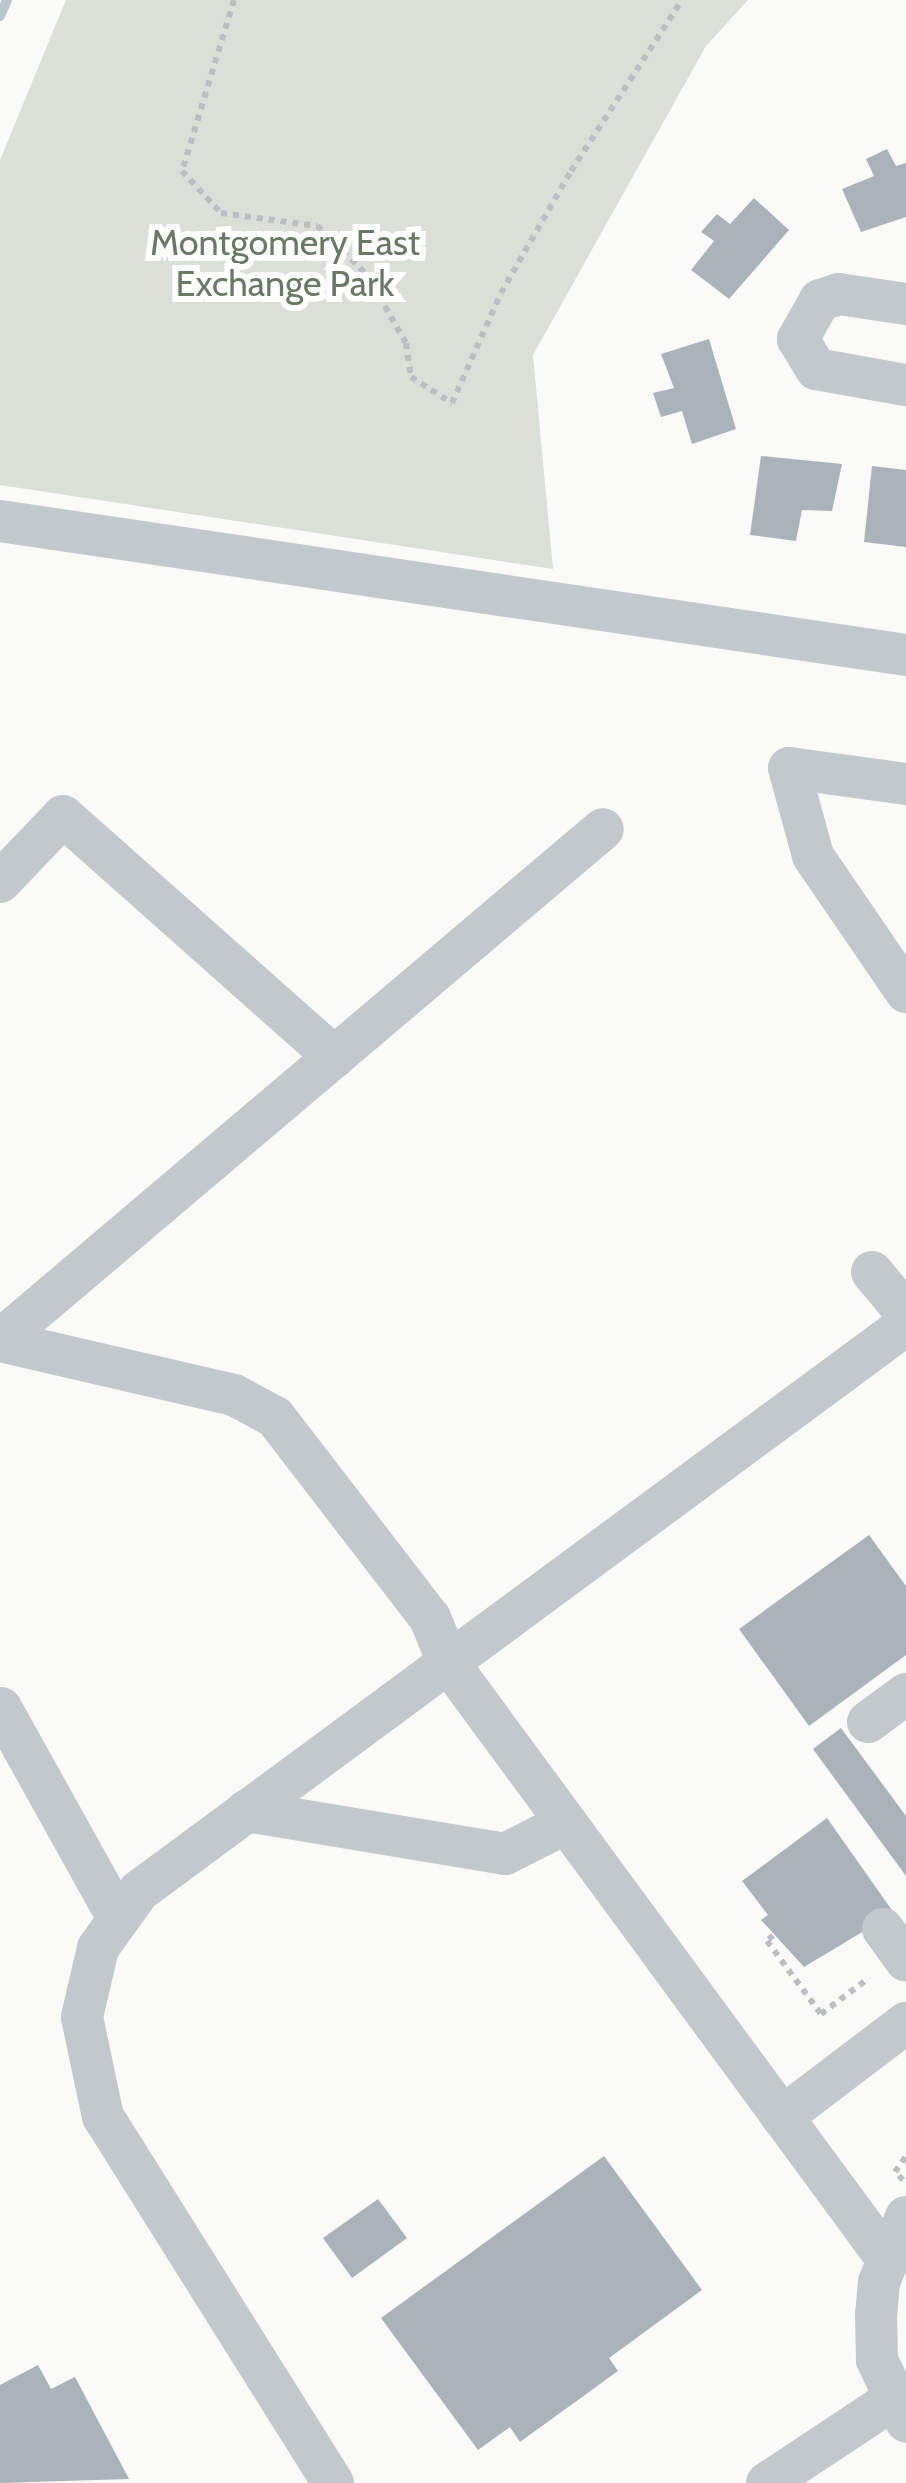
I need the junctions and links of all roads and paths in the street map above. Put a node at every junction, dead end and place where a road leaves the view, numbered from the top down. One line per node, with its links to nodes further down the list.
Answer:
1 (234, 0): 2 (path)
2 (682, 0)
3 (906, 304): 4 (street)
4 (906, 385)
5 (0, 521): 6 (street)
6 (906, 655)
7 (906, 784): 10 (street)
8 (603, 829): 11 (street)
9 (0, 882): 11 (street)
10 (906, 992)
11 (334, 1058): 15 (street)
12 (872, 1272): 13 (street)
13 (906, 1313)
14 (906, 1324): 16 (street)
15 (0, 1341): 16 (street)
16 (448, 1662): 20 (street); 21 (street)
17 (906, 1694): 19 (street)
18 (1, 1708): 22 (street)
19 (868, 1722)
20 (246, 1811): 21 (street); 22 (street)
21 (566, 1823): 26 (street)
22 (118, 1918): 32 (street)
23 (773, 1936): 24 (path)
24 (897, 1948)
25 (906, 2023): 26 (street)
26 (782, 2117): 30 (street)
27 (906, 2156): 28 (path)
28 (906, 2182)
29 (906, 2217): 30 (street)
30 (887, 2259): 31 (street)
31 (898, 2411): 33 (street)
32 (333, 2483)
33 (767, 2483)

